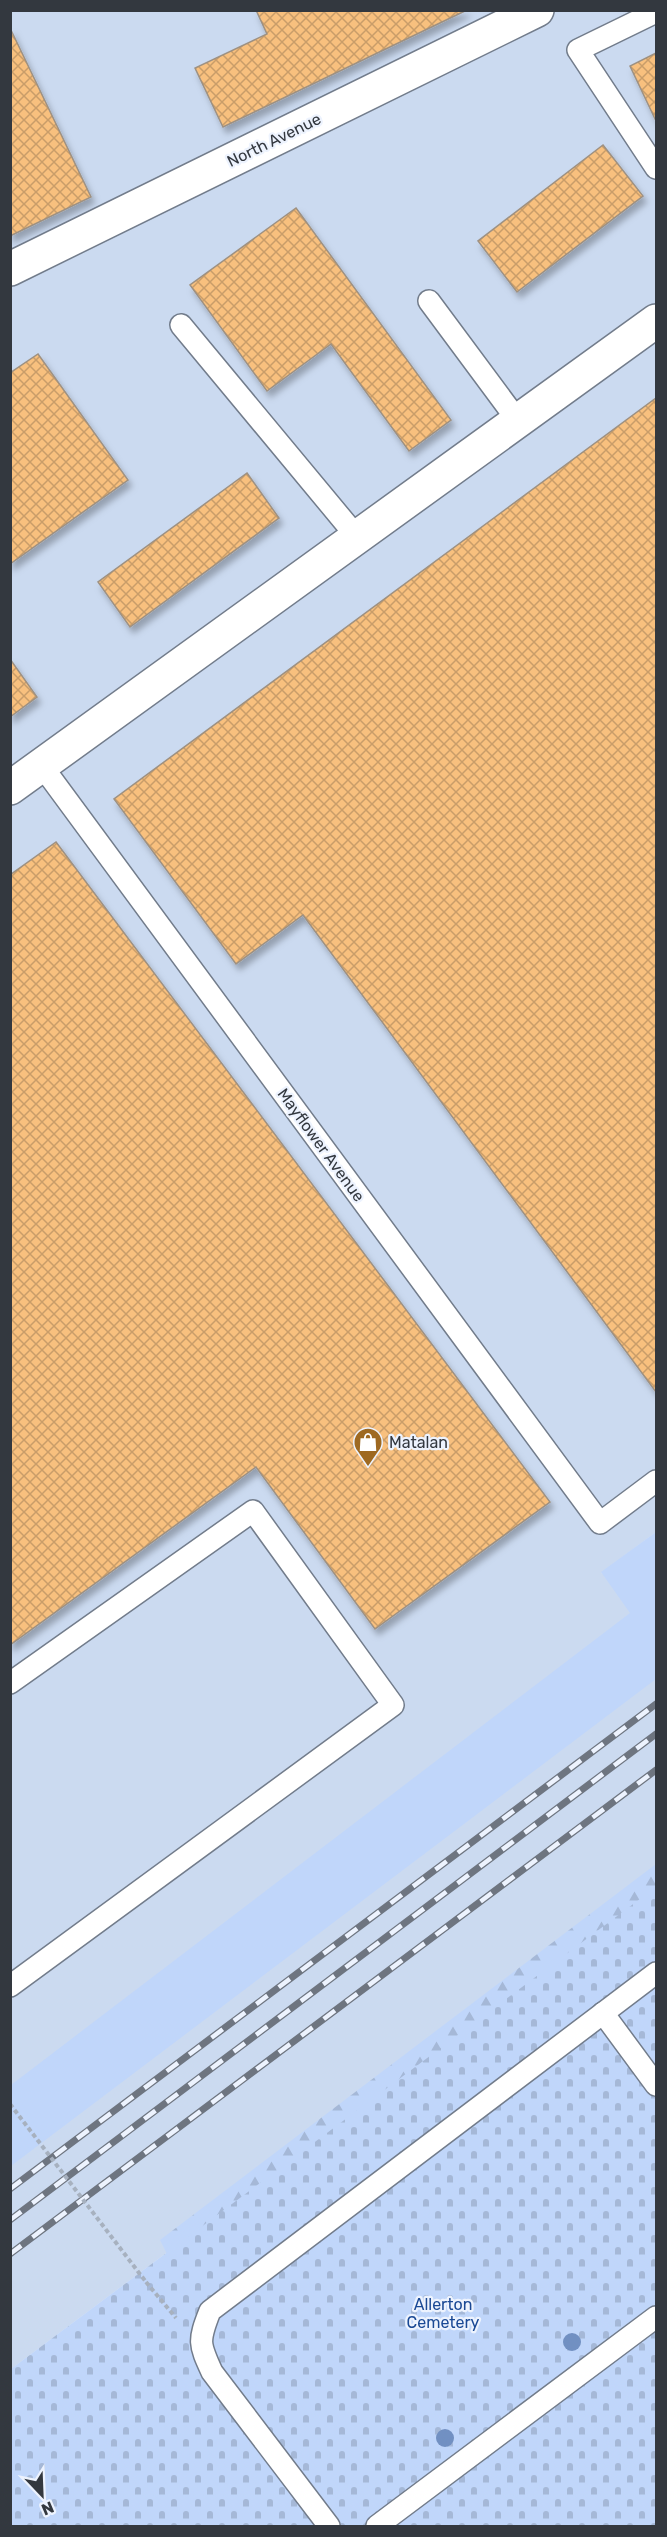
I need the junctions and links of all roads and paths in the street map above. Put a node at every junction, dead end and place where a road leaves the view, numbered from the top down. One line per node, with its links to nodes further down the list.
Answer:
1 (537, 10): 4 (street, North Avenue)
2 (657, 12): 3 (lane)
3 (657, 168)
4 (10, 268)
5 (429, 301): 8 (lane)
6 (657, 321): 8 (street)
7 (181, 325): 9 (lane)
8 (518, 421): 9 (street)
9 (357, 537): 10 (street)
10 (42, 766): 11 (street); 12 (lane, Mayflower Avenue)
11 (10, 788)
12 (657, 1481)
13 (10, 1683): 15 (lane)
14 (657, 1973): 16 (lane)
15 (10, 1986)
16 (603, 2013): 17 (lane); 20 (lane)
17 (657, 2085)
18 (10, 2104): 20 (path, bridge)
19 (657, 2317): 22 (lane)
20 (200, 2346): 21 (lane)
21 (329, 2526)
22 (377, 2526)

